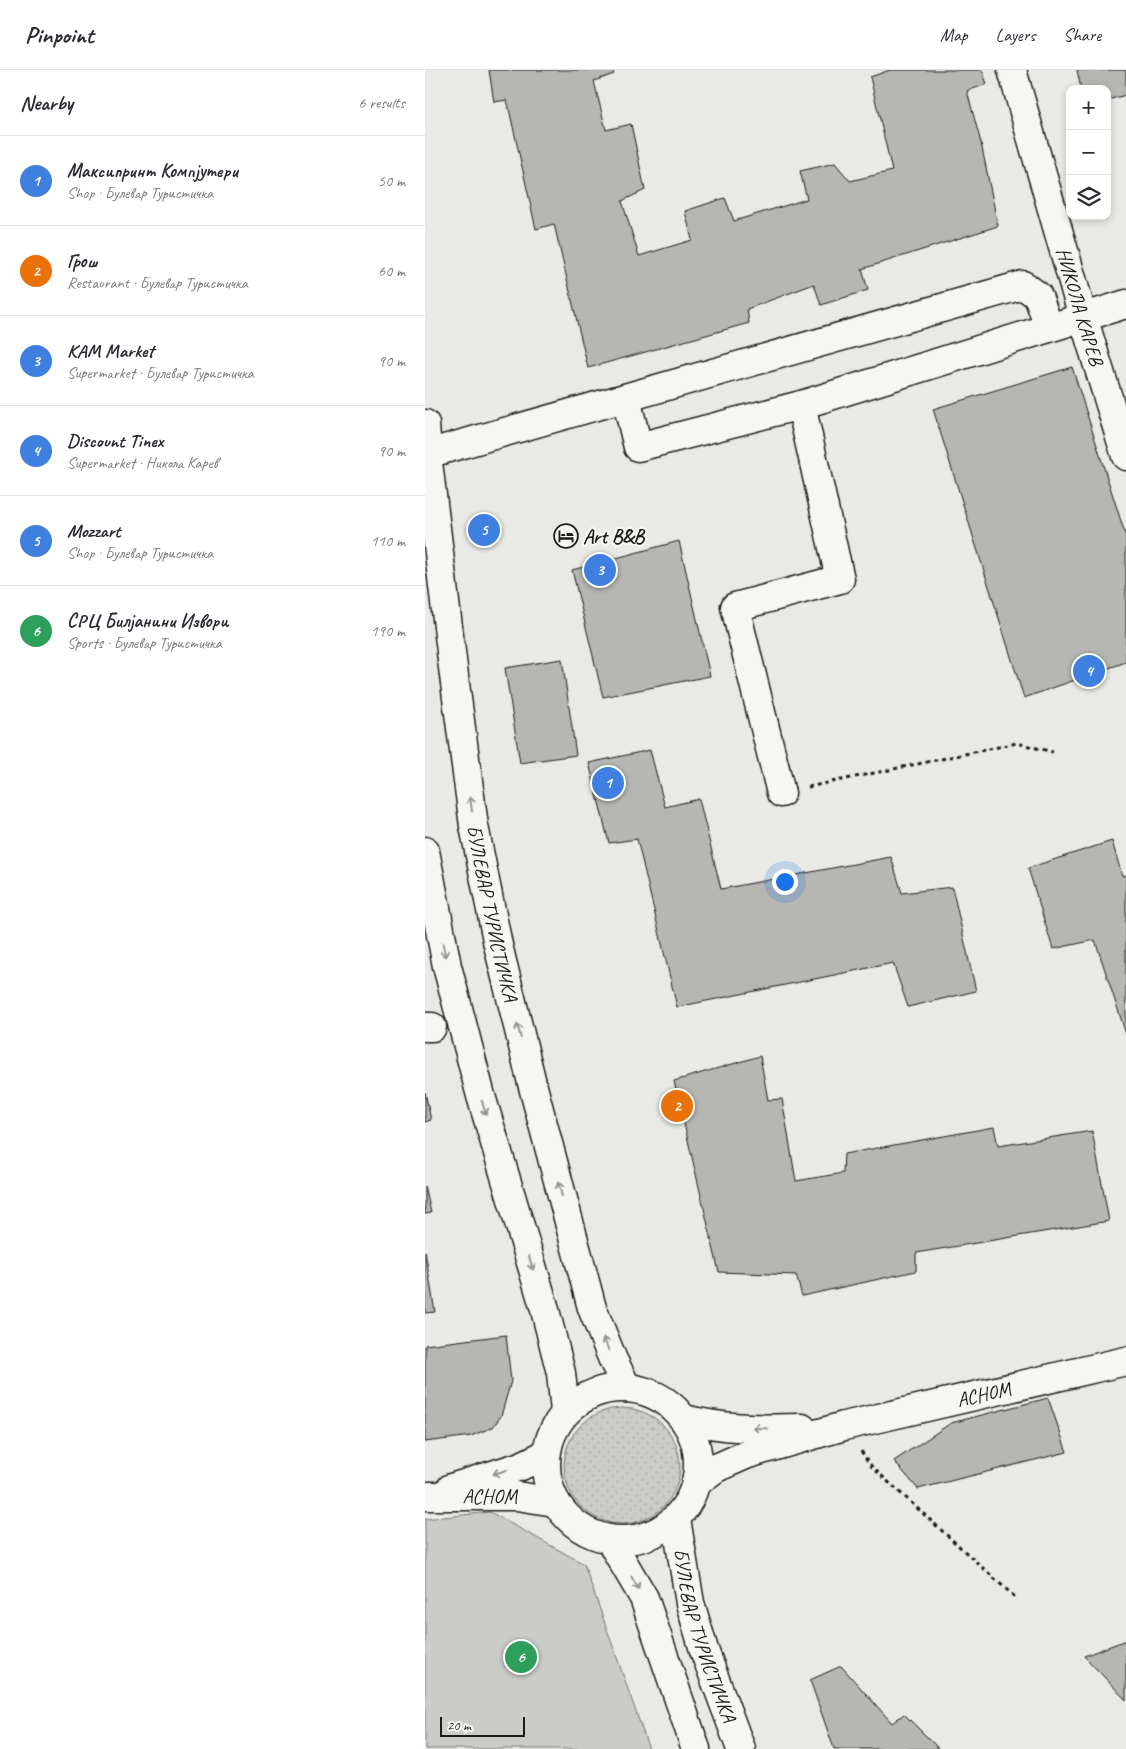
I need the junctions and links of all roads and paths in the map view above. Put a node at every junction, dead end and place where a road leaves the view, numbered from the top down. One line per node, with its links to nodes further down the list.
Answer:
1 (1012, 70): 3 (main road, НИКОЛА КАРЕВ)
2 (1126, 304): 3 (main road)
3 (1083, 316): 4 (main road); 8 (main road, НИКОЛА КАРЕВ)
4 (1049, 328): 5 (main road); 6 (main road)
5 (626, 398): 6 (main road); 9 (main road)
6 (801, 405): 11 (main road)
7 (425, 424): 9 (main road, БУЛЕВАР ТУРИСТИЧКА)
8 (1125, 447)
9 (427, 454): 14 (main road, БУЛЕВАР ТУРИСТИЧКА, one-way to 9)
10 (1053, 752): 11 (path)
11 (781, 793)
12 (425, 851): 15 (main road, one-way to 15)
13 (1126, 1361): 17 (main road, АСНОМ)
14 (627, 1388): 15 (main road); 16 (main road)
15 (565, 1412): 18 (main road)
16 (684, 1419): 17 (main road, АСНОМ, one-way to 16); 19 (main road)
17 (843, 1426): 19 (main road, АСНОМ); 24 (path)
18 (546, 1454): 20 (main road, АСНОМ, one-way to 20); 21 (main road)
19 (697, 1482): 22 (main road)
20 (425, 1496): 21 (main road, АСНОМ)
21 (555, 1502): 23 (main road)
22 (676, 1519): 23 (main road); 26 (main road, БУЛЕВАР ТУРИСТИЧКА)
23 (610, 1540): 25 (main road, БУЛЕВАР ТУРИСТИЧКА, one-way to 25)
24 (1017, 1599)
25 (696, 1749)
26 (741, 1749)

